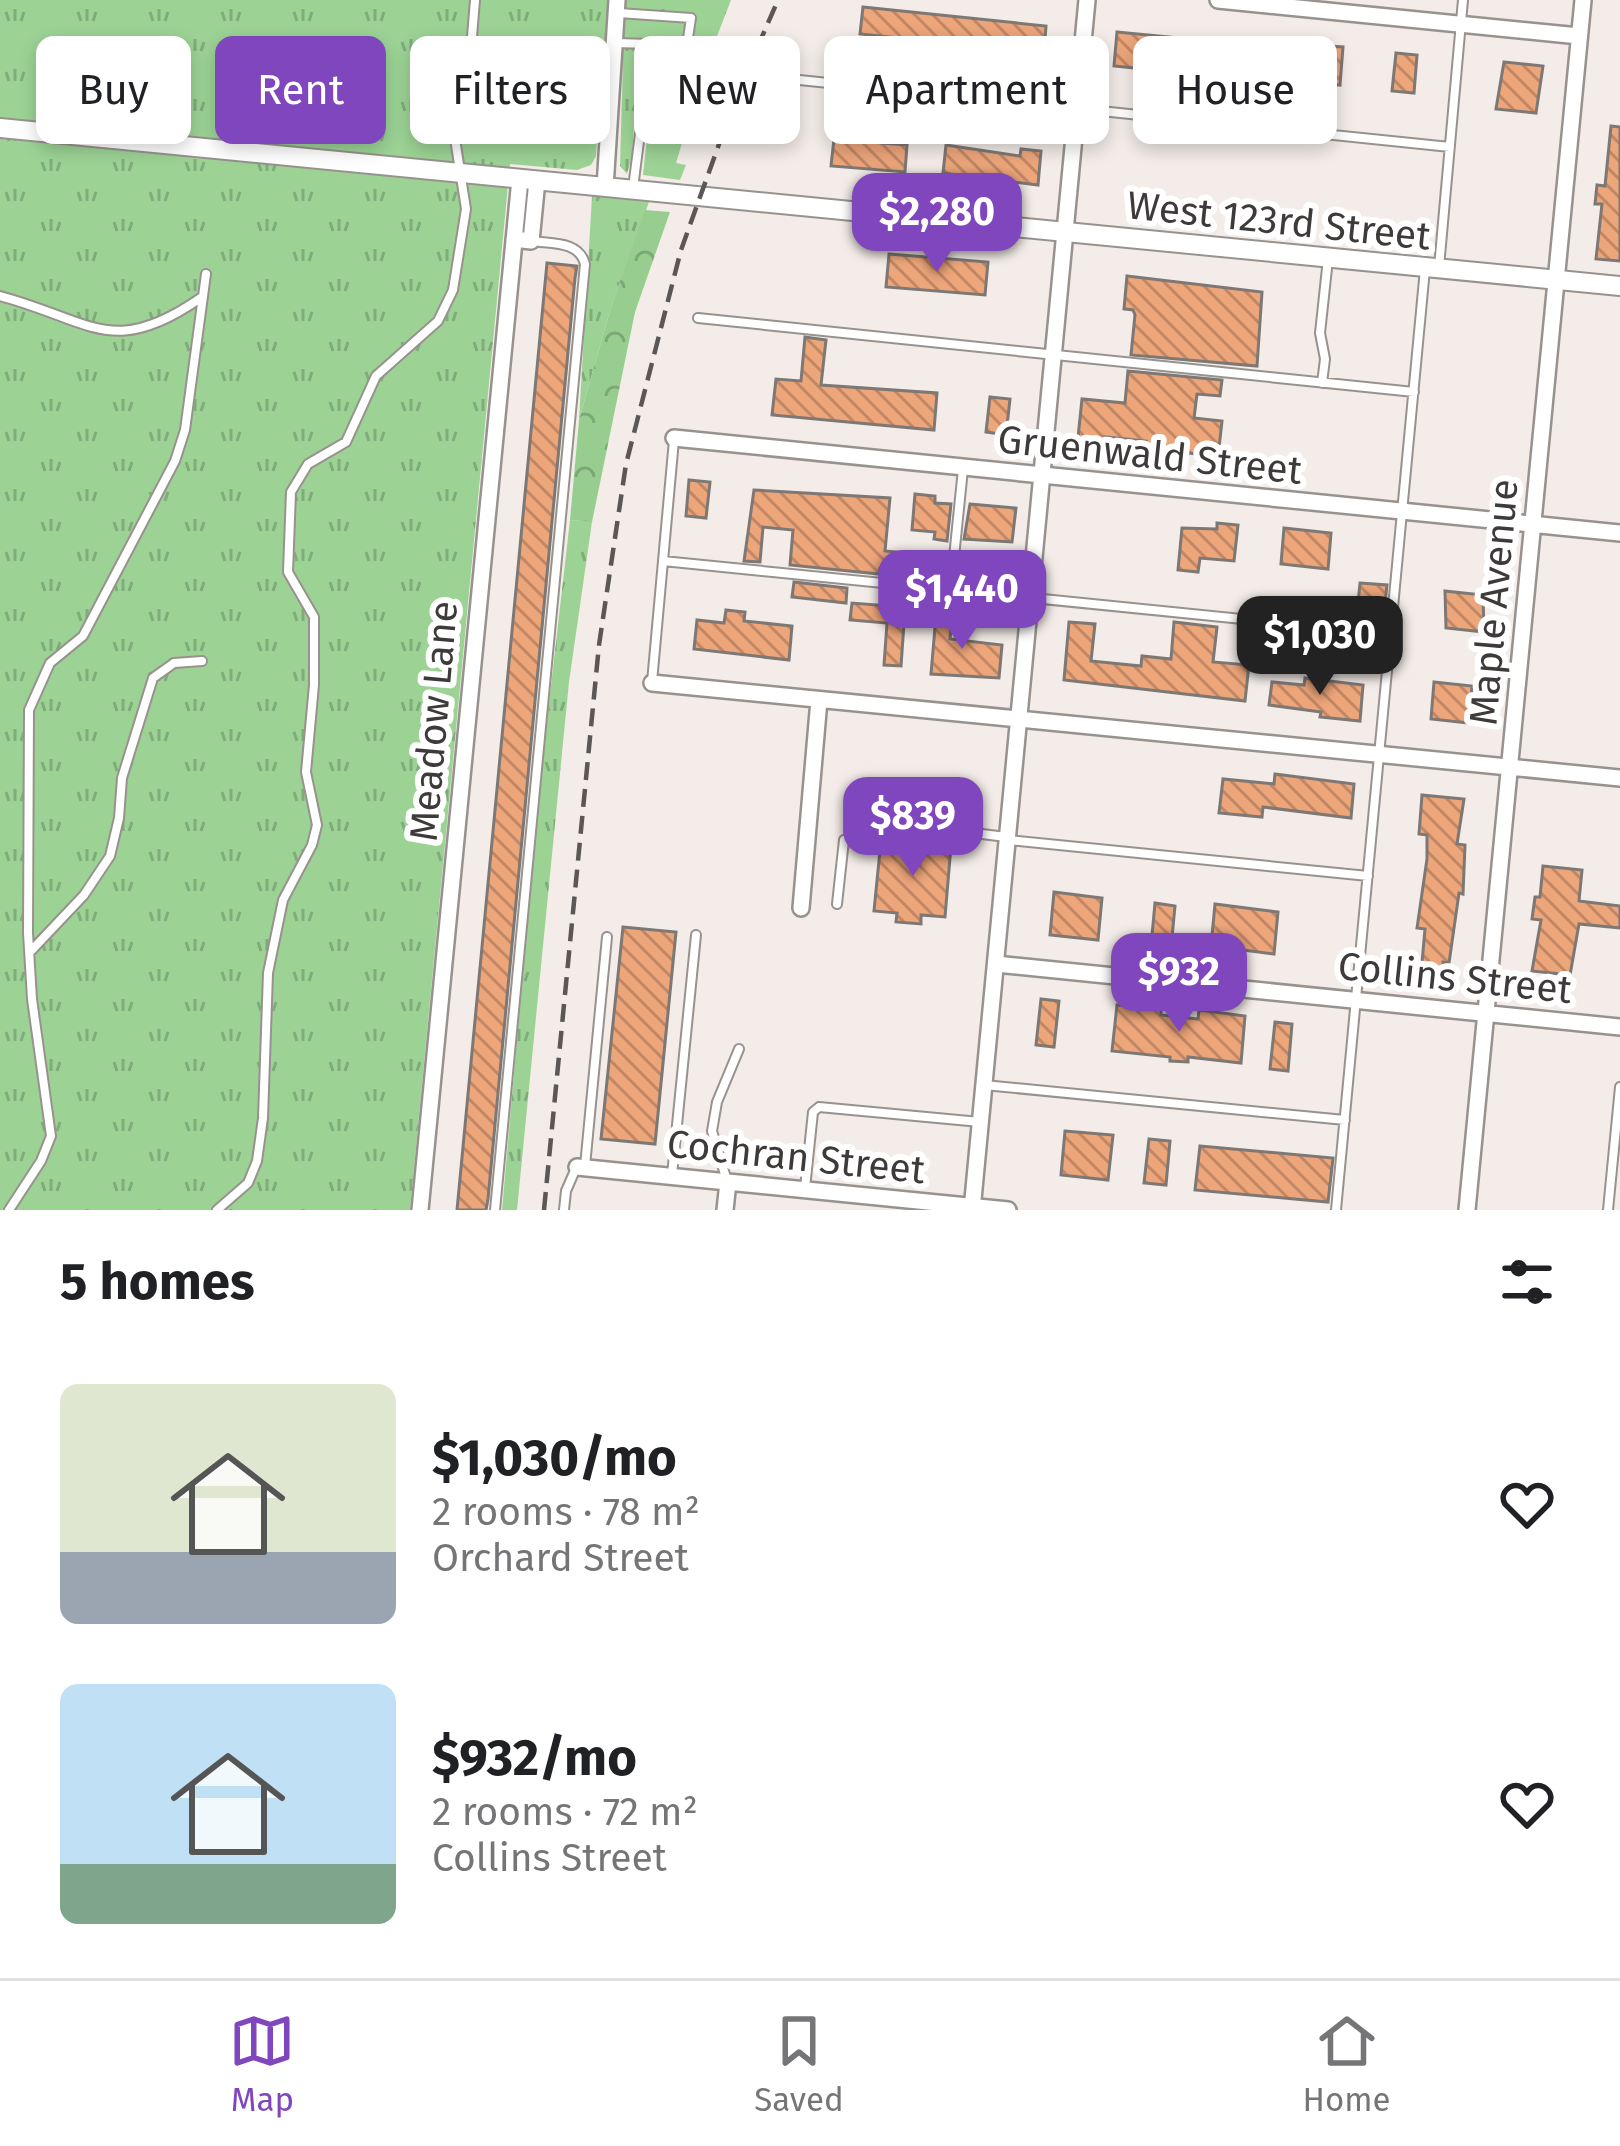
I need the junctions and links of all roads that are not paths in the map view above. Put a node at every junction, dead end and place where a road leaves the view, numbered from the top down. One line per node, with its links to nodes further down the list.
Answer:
1 (476, 0): 16 (lane)
2 (1087, 0): 8 (street)
3 (1218, 0): 7 (street)
4 (1463, 0): 7 (lane)
5 (1583, 0): 9 (street, Maple Avenue)
6 (616, 7): 10 (street); 10 (lane)
7 (1461, 25): 9 (street); 15 (lane)
8 (1084, 36)
9 (1579, 36): 25 (street, Maple Avenue)
10 (614, 44): 18 (street)
11 (1109, 113): 15 (lane)
12 (0, 128): 16 (street, West 123rd Street)
13 (639, 144): 19 (lane)
14 (1074, 144): 20 (street)
15 (1450, 147): 23 (lane)
16 (458, 172): 17 (street, West 123rd Street); 74 (lane)
17 (528, 180): 18 (street, West 123rd Street); 21 (street, Meadow Lane)
18 (605, 187): 19 (street, West 123rd Street)
19 (633, 190): 20 (street, West 123rd Street)
20 (1065, 232): 22 (street, West 123rd Street); 30 (street)
21 (522, 240): 75 (street, Meadow Lane); 76 (lane)
22 (1328, 258): 23 (street, West 123rd Street); 31 (lane)
23 (1432, 268): 25 (street, West 123rd Street); 32 (lane)
24 (206, 274): 28 (lane)
25 (1555, 280): 26 (street, West 123rd Street); 37 (street, Maple Avenue)
26 (1620, 286)
27 (0, 296): 28 (lane)
28 (202, 297): 56 (lane)
29 (698, 318): 30 (lane)
30 (1053, 355): 31 (lane); 35 (street)
31 (1322, 383): 32 (lane)
32 (1414, 392): 36 (lane)
33 (674, 438): 34 (street, Gruenwald Street); 39 (lane)
34 (963, 469): 35 (street, Gruenwald Street); 40 (lane)
35 (1042, 478): 36 (street, Gruenwald Street); 41 (street)
36 (1404, 512): 37 (street, Gruenwald Street); 42 (lane)
37 (1534, 524): 38 (street, Gruenwald Street); 48 (street, Maple Avenue)
38 (1620, 533)
39 (663, 560): 40 (lane); 44 (lane)
40 (956, 590): 41 (lane)
41 (1030, 598): 42 (lane); 46 (street)
42 (1392, 634): 47 (lane)
43 (202, 661): 56 (lane)
44 (652, 683): 45 (street)
45 (819, 700): 46 (street); 53 (street)
46 (1019, 719): 47 (street); 50 (street)
47 (1380, 755): 48 (street); 51 (lane)
48 (1511, 767): 49 (street); 59 (street, Maple Avenue)
49 (1620, 778)
50 (1007, 838): 51 (lane); 52 (lane); 57 (street)
51 (1368, 876): 58 (lane)
52 (837, 904)
53 (801, 908)
54 (696, 935): 68 (lane)
55 (607, 937): 67 (lane)
56 (29, 953): 73 (lane)
57 (995, 964): 58 (street, Collins Street); 62 (street)
58 (1357, 999): 59 (street, Collins Street); 64 (lane)
59 (1486, 1012): 60 (street, Collins Street); 81 (street, Maple Avenue)
60 (1620, 1027)
61 (739, 1049): 69 (lane)
62 (984, 1085): 64 (lane); 65 (street)
63 (1620, 1087): 66 (lane)
64 (1345, 1120): 80 (lane)
65 (980, 1122): 70 (lane); 72 (street)
66 (1617, 1152): 82 (lane)
67 (581, 1168): 68 (street, Cochran Street); 77 (lane)
68 (671, 1177): 69 (street, Cochran Street)
69 (728, 1182): 70 (street, Cochran Street); 78 (street)
70 (805, 1190): 71 (street, Cochran Street)
71 (853, 1202): 72 (street, Cochran Street)
72 (972, 1208): 79 (street, Cochran Street)
73 (9, 1210)
74 (217, 1210)
75 (420, 1210)
76 (495, 1210)
77 (564, 1210)
78 (725, 1210)
79 (1008, 1210)
80 (1336, 1210)
81 (1467, 1210)
82 (1608, 1210)

